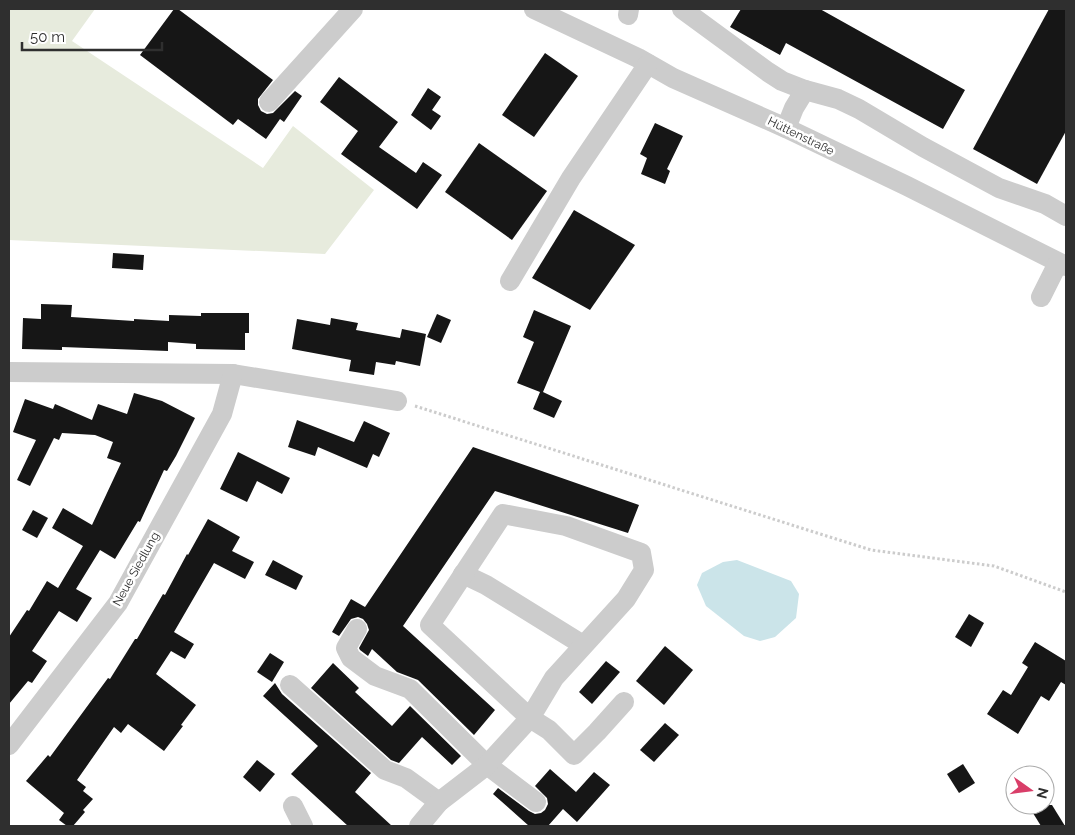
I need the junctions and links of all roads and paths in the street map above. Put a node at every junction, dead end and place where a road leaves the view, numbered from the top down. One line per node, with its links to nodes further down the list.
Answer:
1 (354, 9): 6 (street)
2 (534, 9): 4 (street, Hüttenstraße)
3 (682, 9): 5 (street)
4 (648, 64): 7 (street, Hüttenstraße); 10 (street)
5 (805, 90): 7 (street); 8 (street)
6 (269, 102)
7 (786, 128): 9 (street, Hüttenstraße)
8 (1066, 216)
9 (1062, 264): 11 (street)
10 (510, 280)
11 (1041, 297)
12 (9, 372): 13 (street)
13 (233, 374): 14 (street); 22 (street, Neue Siedlung)
14 (398, 401): 16 (path)
15 (463, 574): 18 (street); 18 (street); 21 (street)
16 (1066, 592)
17 (357, 629): 23 (street)
18 (583, 645): 21 (street)
19 (290, 685): 24 (street)
20 (624, 702): 21 (street)
21 (530, 718): 23 (street)
22 (9, 745)
23 (487, 765): 24 (street); 25 (street)
24 (439, 802): 28 (street)
25 (536, 802)
26 (293, 806): 27 (street)
27 (302, 826)
28 (419, 826)

